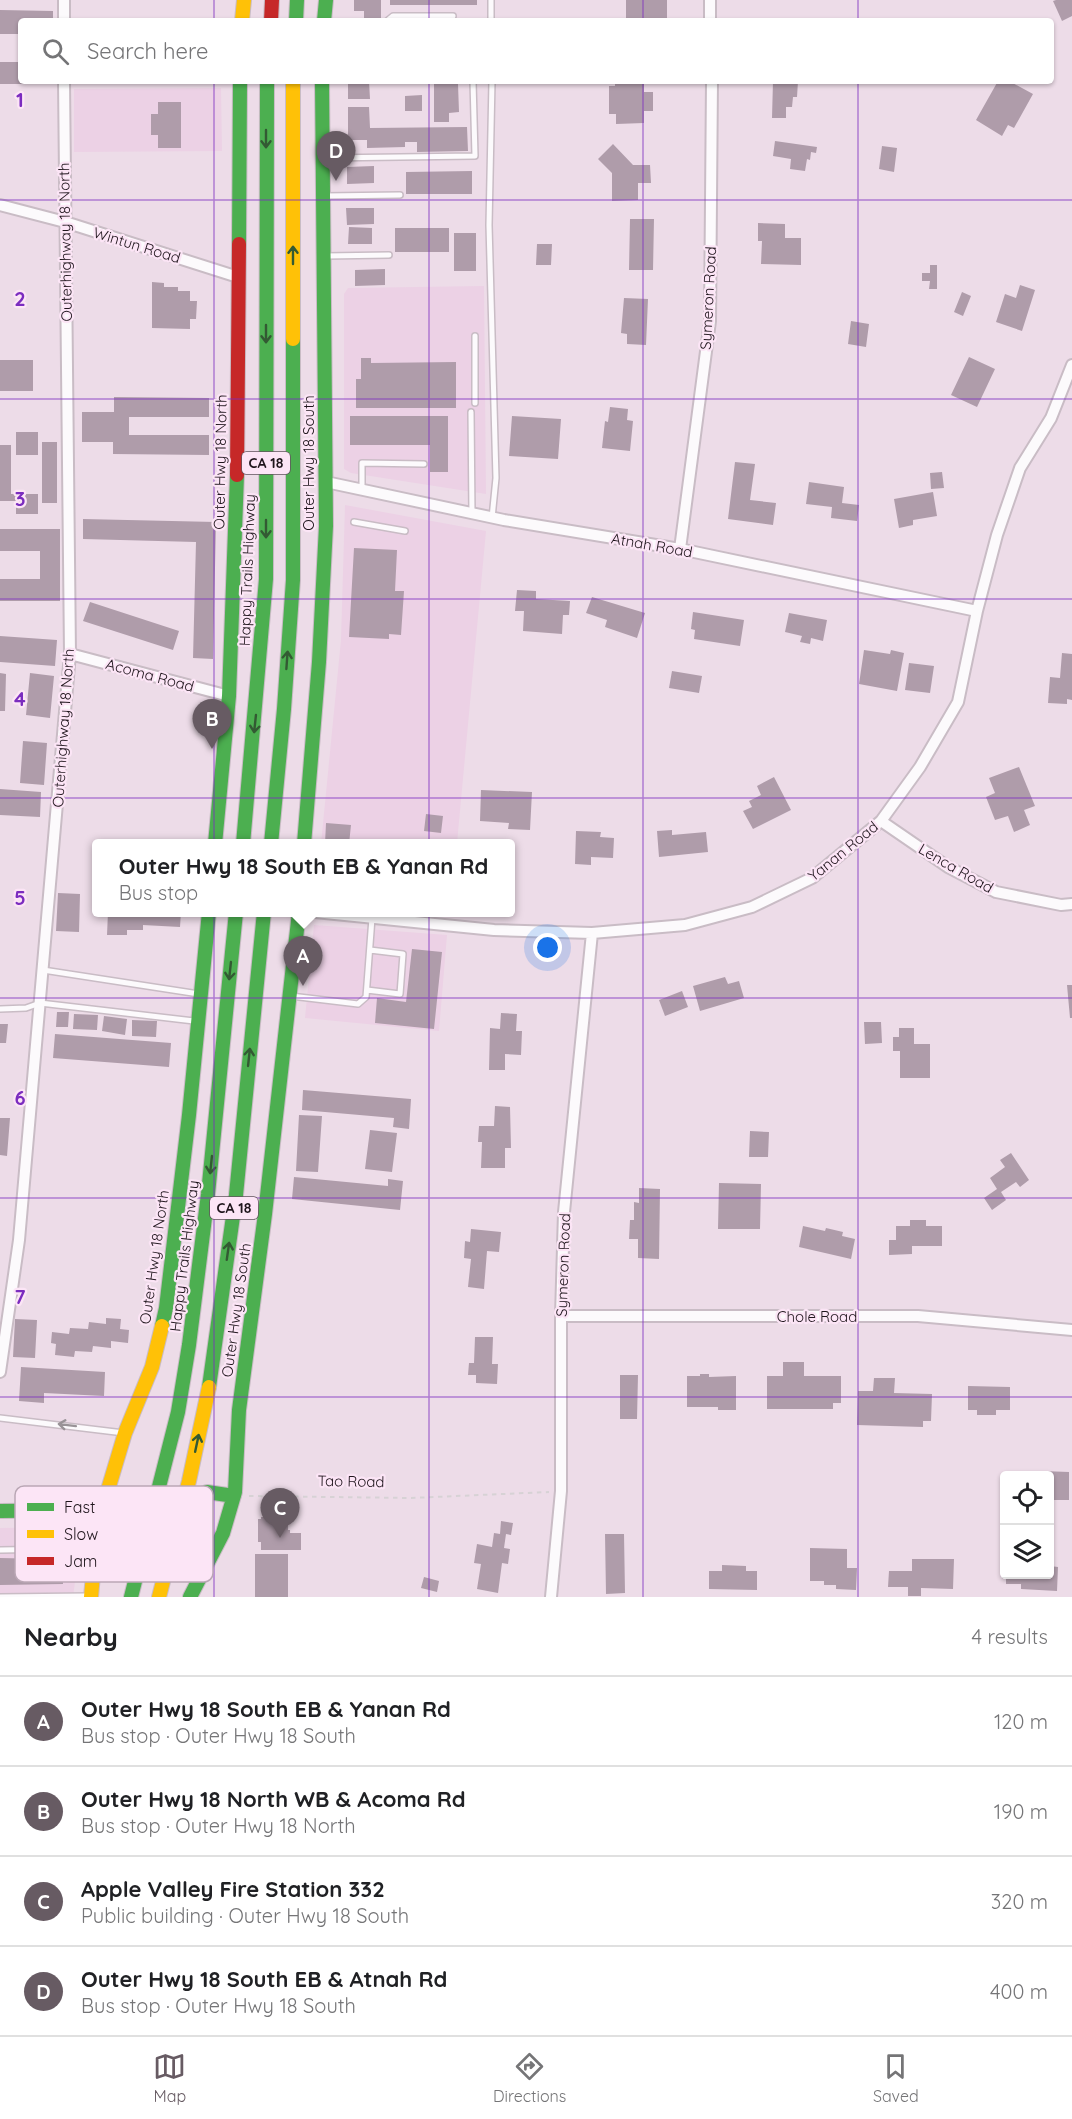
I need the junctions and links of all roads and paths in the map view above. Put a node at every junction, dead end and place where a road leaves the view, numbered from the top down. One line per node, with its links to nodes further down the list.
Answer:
1 (64, 0): 9 (street)
2 (244, 0): 10 (street)
3 (272, 0): 11 (street)
4 (297, 0): 12 (street)
5 (326, 0): 13 (street)
6 (491, 0): 15 (lane)
7 (710, 0): 16 (street)
8 (453, 16): 14 (lane)
9 (64, 18)
10 (242, 18)
11 (271, 18)
12 (296, 18)
13 (324, 18)
14 (391, 18)
15 (491, 18)
16 (710, 18)
17 (64, 84): 29 (street, Outerhighway 18 North)
18 (240, 84): 32 (street, Outer Hwy 18 North)
19 (267, 84): 50 (street, Happy Trails Highway / CA 18, one-way to 50)
20 (293, 84): 51 (street, CA 18, one-way to 20)
21 (322, 84): 25 (street, Outer Hwy 18 South)
22 (473, 84): 25 (lane)
23 (492, 84): 41 (lane)
24 (712, 84): 44 (street, Symeron Road)
25 (320, 158): 27 (street, Outer Hwy 18 South)
26 (400, 195): 27 (lane)
27 (320, 196): 31 (street, Outer Hwy 18 South)
28 (0, 205): 29 (street, Wintun Road)
29 (65, 222): 32 (street, Wintun Road); 46 (street, Outerhighway 18 North)
30 (389, 255): 31 (lane)
31 (321, 256): 38 (street, Outer Hwy 18 South)
32 (238, 277): 47 (street, Outer Hwy 18 North)
33 (476, 336): 35 (lane)
34 (1072, 365): 45 (street, Yanan Road)
35 (475, 403)
36 (471, 412): 40 (lane)
37 (424, 464): 39 (lane)
38 (326, 482): 39 (street, Atnah Road); 52 (street, Outer Hwy 18 South)
39 (362, 490): 40 (street, Atnah Road)
40 (472, 514): 41 (street, Atnah Road)
41 (492, 518): 44 (street, Atnah Road)
42 (354, 522): 43 (lane)
43 (405, 531)
44 (680, 549): 45 (street, Atnah Road)
45 (977, 611): 48 (street, Yanan Road)
46 (70, 654): 47 (street, Acoma Road); 62 (street, Outerhighway 18 North)
47 (229, 696): 49 (street, Outer Hwy 18 North)
48 (881, 821): 53 (street, Lenca Road); 60 (street, Yanan Road)
49 (215, 839)
50 (243, 839)
51 (271, 839)
52 (304, 839)
53 (1072, 904)
54 (209, 917): 64 (street, Outer Hwy 18 North)
55 (236, 917): 75 (street, Happy Trails Highway / CA 18, one-way to 75)
56 (263, 917): 76 (street, CA 18, one-way to 56)
57 (298, 917): 65 (street, Outer Hwy 18 South)
58 (363, 917): 59 (street, Yanan Road)
59 (372, 918): 60 (street, Yanan Road); 61 (lane)
60 (592, 933): 69 (street, Symeron Road)
61 (370, 950): 63 (lane); 63 (lane)
62 (43, 970): 64 (lane); 66 (street, Outerhighway 18 North)
63 (367, 990): 65 (lane)
64 (201, 994): 68 (street, Outer Hwy 18 North)
65 (290, 996): 79 (street, Outer Hwy 18 South)
66 (40, 1003): 67 (lane); 68 (lane); 71 (street, Outerhighway 18 North)
67 (0, 1008)
68 (199, 1021): 73 (street, Outer Hwy 18 North)
69 (561, 1316): 70 (street, Chole Road); 77 (street, Symeron Road)
70 (1072, 1330)
71 (0, 1372)
72 (0, 1418): 73 (lane, one-way to 72)
73 (125, 1433): 74 (street, Outer Hwy 18 North)
74 (109, 1486)
75 (159, 1486)
76 (188, 1486)
77 (561, 1491): 79 (path, Tao Road); 89 (street, Symeron Road)
78 (213, 1493): 79 (street)
79 (234, 1496): 80 (street, Outer Hwy 18 South)
80 (213, 1552)
81 (135, 1582): 86 (street, Happy Trails Highway / CA 18)
82 (163, 1582): 87 (street, CA 18)
83 (198, 1582): 88 (street, Outer Hwy 18 South)
84 (91, 1596): 85 (lane)
85 (0, 1597)
86 (131, 1597)
87 (159, 1597)
88 (190, 1597)
89 (551, 1597)

